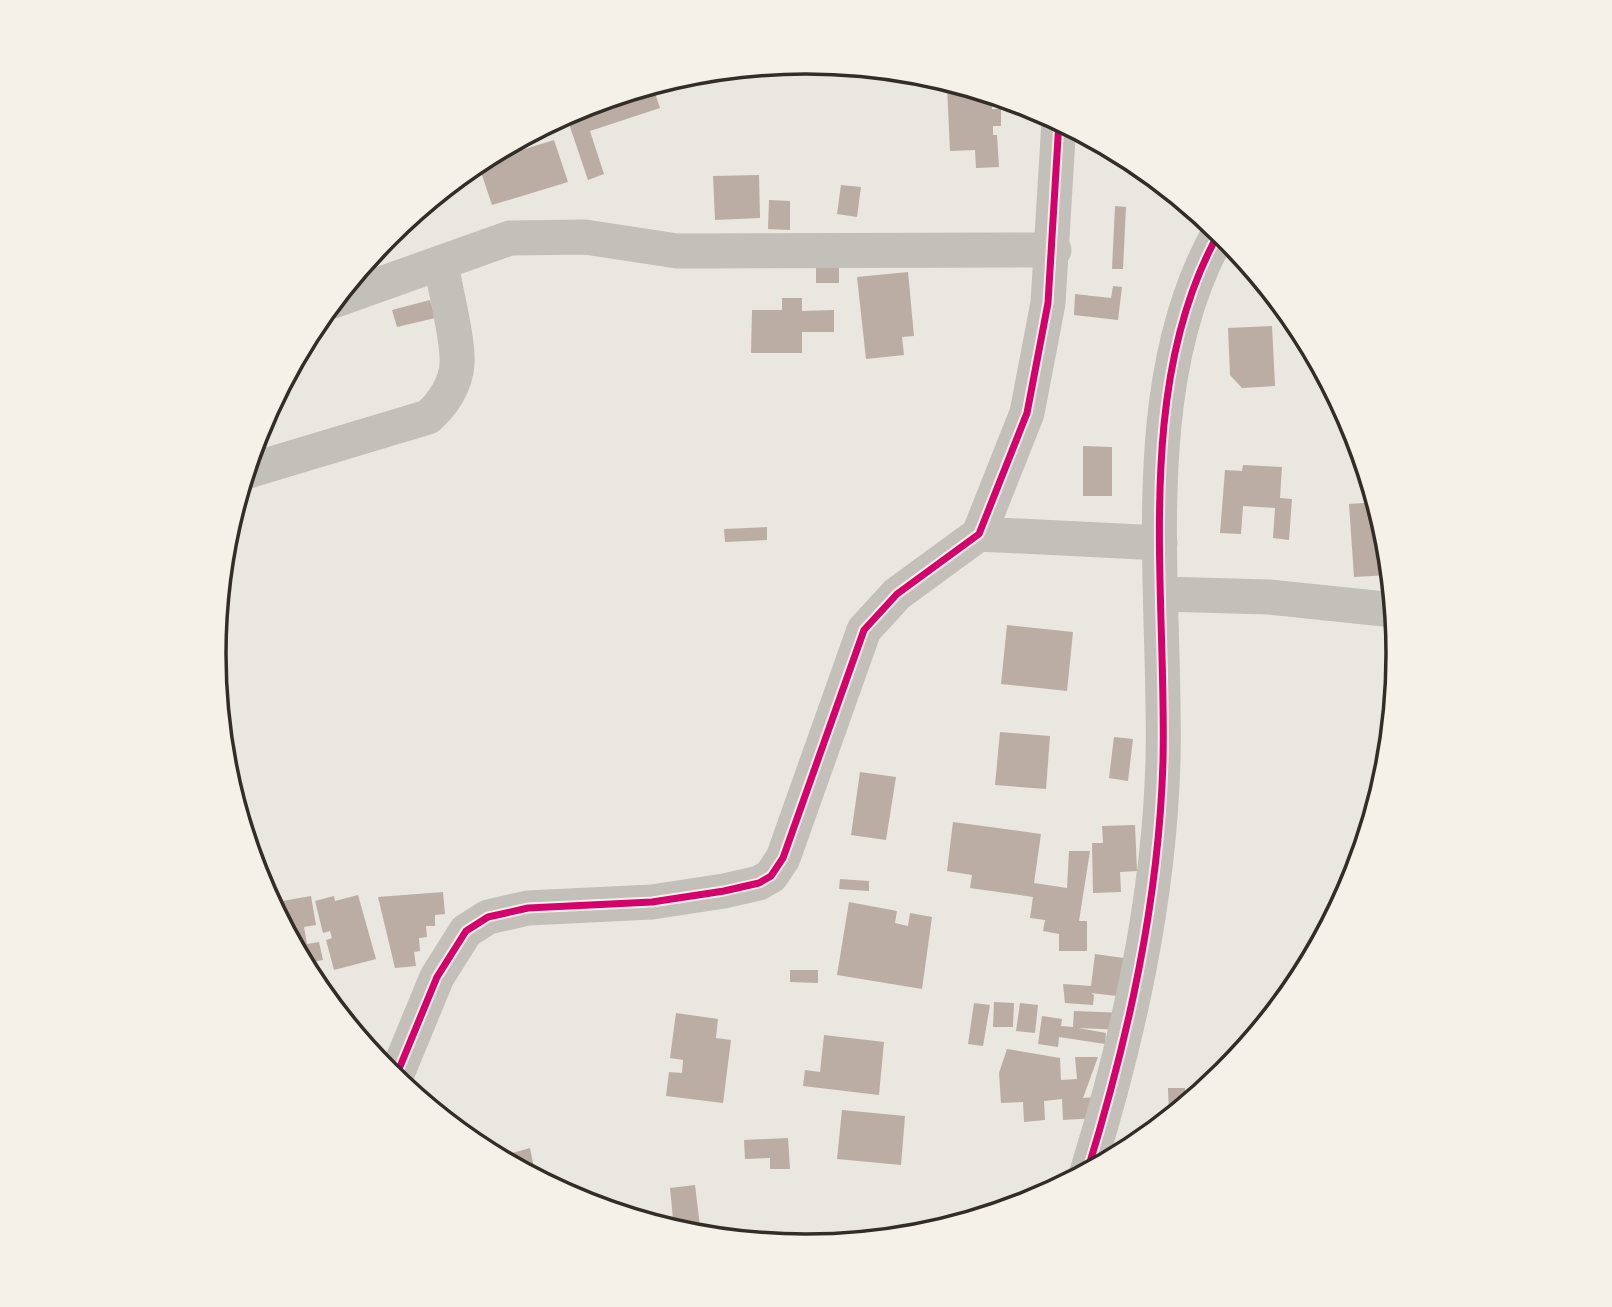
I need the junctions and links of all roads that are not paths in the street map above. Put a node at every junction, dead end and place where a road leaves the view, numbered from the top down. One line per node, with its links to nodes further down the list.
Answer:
1 (1059, 131): 3 (street)
2 (1214, 241): 8 (street)
3 (1054, 250): 4 (street); 7 (street)
4 (440, 264): 5 (street); 6 (street)
5 (350, 295)
6 (257, 469)
7 (979, 534): 8 (street); 11 (street)
8 (1160, 543): 9 (street)
9 (1161, 594): 10 (street); 12 (street)
10 (1384, 609)
11 (400, 1067)
12 (1091, 1159)

